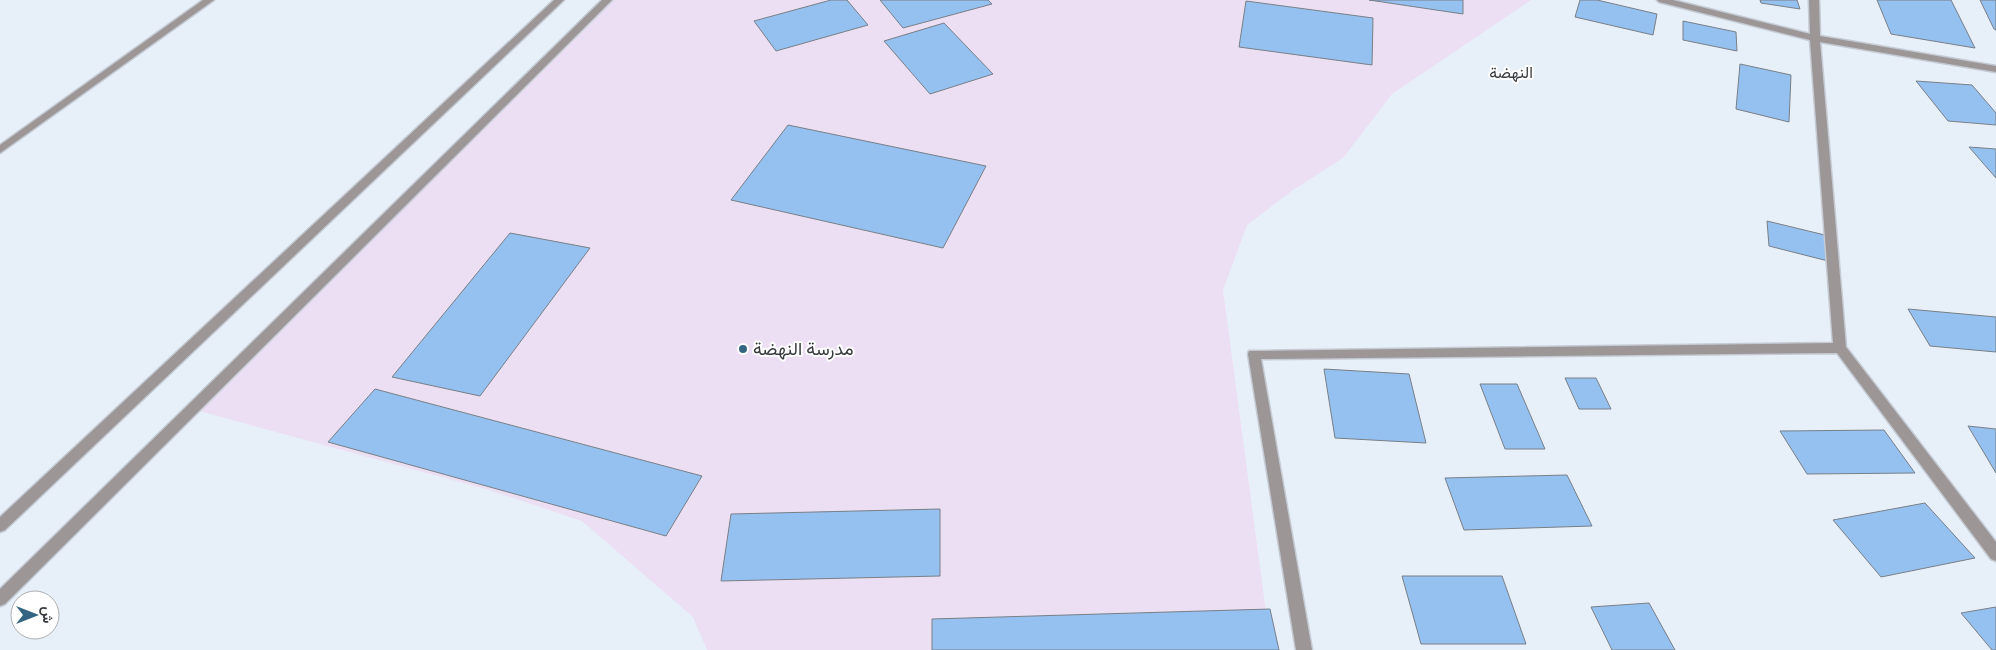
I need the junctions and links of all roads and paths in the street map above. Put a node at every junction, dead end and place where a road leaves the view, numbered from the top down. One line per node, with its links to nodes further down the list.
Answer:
1 (208, 0): 8 (street)
2 (559, 0): 10 (street)
3 (607, 0): 12 (street)
4 (1662, 0): 6 (street)
5 (1814, 0): 6 (street)
6 (1814, 38): 7 (street); 9 (street)
7 (1996, 69)
8 (0, 150)
9 (1840, 348): 11 (street); 13 (street)
10 (0, 526)
11 (1996, 554)
12 (0, 599)
13 (1304, 650)

